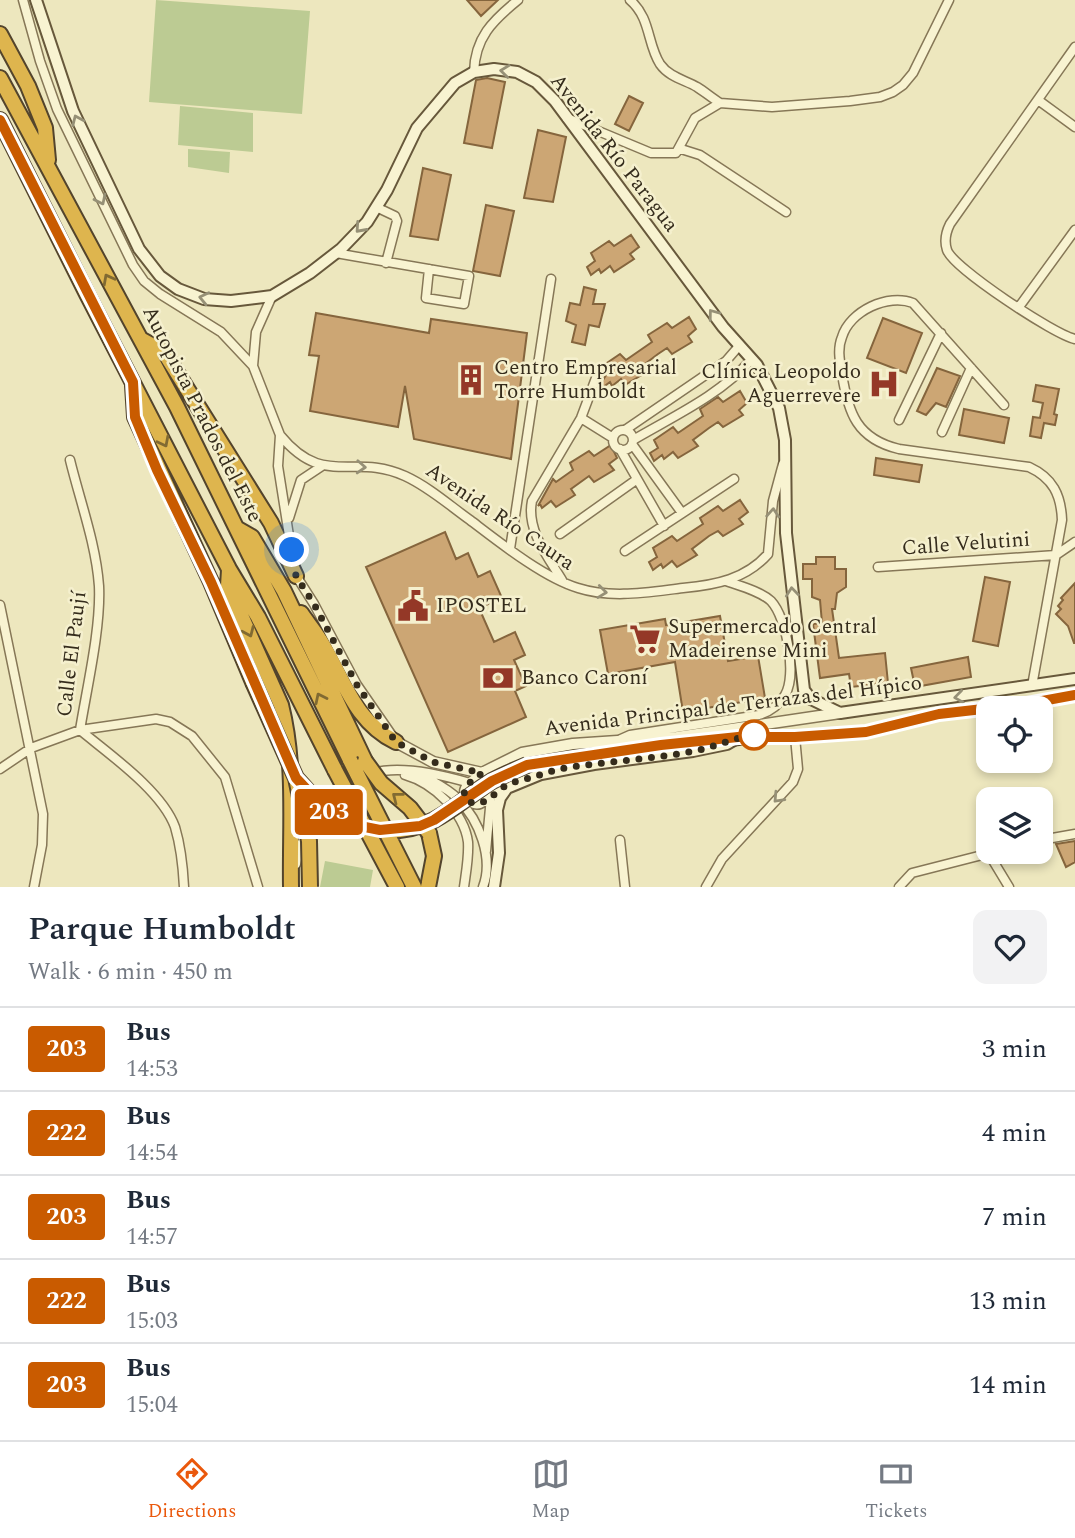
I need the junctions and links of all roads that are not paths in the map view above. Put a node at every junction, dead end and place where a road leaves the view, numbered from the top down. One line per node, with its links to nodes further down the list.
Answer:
1 (23, 0): 31 (street, one-way to 31)
2 (36, 0): 24 (main road, one-way to 2)
3 (518, 0): 8 (street)
4 (630, 0): 11 (street)
5 (949, 0): 11 (street)
6 (0, 34): 16 (highway)
7 (1075, 47): 10 (street)
8 (474, 72): 12 (main road, Avenida Río Paragua, one-way to 8); 17 (main road)
9 (0, 78): 16 (highway, Autopista Prados del Este)
10 (1038, 100): 14 (street); 25 (street)
11 (720, 103): 15 (street)
12 (568, 118): 15 (street); 29 (main road, Avenida Río Paragua, one-way to 12)
13 (0, 120): 34 (highway)
14 (1075, 127)
15 (681, 149): 18 (street)
16 (49, 165): 27 (highway, Autopista Prados del Este, one-way to 16)
17 (376, 207): 20 (main road, one-way to 20); 21 (street)
18 (786, 212)
19 (1075, 230): 25 (street)
20 (336, 253): 21 (street); 24 (main road)
21 (386, 262): 22 (street)
22 (429, 269): 22 (street)
23 (551, 279): 59 (street)
24 (272, 296): 31 (street)
25 (1019, 307): 28 (street)
26 (941, 333): 32 (street); 39 (street); 61 (street)
27 (141, 339): 56 (highway, Autopista Prados del Este); 64 (highway)
28 (1075, 339)
29 (739, 346): 30 (main road, Avenida Río Paragua); 35 (street)
30 (751, 360): 36 (street); 46 (main road, Avenida Río Paragua)
31 (253, 366): 42 (street)
32 (971, 368): 37 (street); 41 (street)
33 (598, 370): 38 (street)
34 (133, 382): 63 (highway, one-way to 63); 84 (highway, bridge)
35 (692, 385): 36 (street); 40 (street)
36 (703, 398): 44 (street)
37 (1004, 405)
38 (581, 418): 43 (street); 66 (street)
39 (899, 420)
40 (625, 430): 43 (street); 44 (street)
41 (942, 432)
42 (280, 435): 48 (street, Avenida Río Caura); 54 (street)
43 (613, 438): 45 (street)
44 (632, 442): 45 (street); 51 (street)
45 (620, 449): 50 (street)
46 (785, 455): 65 (street, Avenida Río Paragua, one-way to 46); 72 (main road, Avenida Río Paragua, one-way to 46)
47 (70, 460): 73 (street, Calle El Paují)
48 (322, 466): 54 (street); 59 (street, Avenida Río Caura, one-way to 59)
49 (734, 479): 53 (street)
50 (636, 480): 52 (street); 57 (street)
51 (662, 485): 52 (street); 53 (street)
52 (645, 495): 55 (street)
53 (681, 513): 55 (street)
54 (288, 524): 64 (street)
55 (664, 526): 60 (street)
56 (238, 528): 67 (highway); 99 (highway, Autopista Prados del Este, one-way to 56, bridge)
57 (560, 534)
58 (1075, 542): 61 (street)
59 (510, 549): 66 (street, Avenida Río Caura)
60 (625, 551)
61 (1056, 555): 62 (street, Calle Velutini); 70 (street)
62 (878, 567)
63 (229, 569): 96 (highway, one-way to 96); 98 (highway, bridge)
64 (297, 578): 77 (street)
65 (726, 581): 66 (street, Avenida Río Caura, one-way to 65); 76 (street)
66 (564, 582)
67 (284, 591): 77 (highway); 100 (highway, one-way to 67, bridge)
68 (0, 605): 78 (street)
69 (1075, 679): 70 (main road, Avenida Principal de Terrazas del Hípico)
70 (1032, 686): 72 (main road, Avenida Principal de Terrazas del Hípico, one-way to 72)
71 (1075, 695): 75 (main road, Avenida Principal de Terrazas del Hípico)
72 (840, 713): 76 (street, Avenida Principal de Terrazas del Hípico)
73 (80, 730): 78 (street); 94 (street); 95 (street)
74 (738, 737): 75 (main road, Avenida Principal de Terrazas del Hípico); 81 (highway)
75 (795, 737): 105 (street, one-way to 105)
76 (621, 739): 83 (street, Avenida Principal de Terrazas del Hípico)
77 (396, 742): 83 (street)
78 (31, 748): 79 (street); 93 (street)
79 (0, 769)
80 (389, 770): 82 (street); 96 (street); 101 (street)
81 (526, 772): 84 (highway, bridge); 86 (street); 103 (main road)
82 (418, 773): 85 (street); 90 (street)
83 (482, 773): 85 (street)
84 (296, 778): 97 (highway, bridge)
85 (470, 783): 86 (street)
86 (491, 797): 90 (street)
87 (1075, 834): 88 (street)
88 (1053, 838)
89 (620, 840): 104 (street)
90 (485, 854): 102 (street)
91 (976, 857): 106 (street)
92 (998, 864): 107 (street)
93 (34, 887)
94 (184, 887)
95 (258, 887)
96 (292, 887)
97 (310, 887)
98 (397, 887)
99 (414, 887)
100 (428, 887)
101 (464, 887)
102 (483, 887)
103 (495, 887)
104 (625, 887)
105 (706, 887)
106 (899, 887)
107 (1009, 887)

